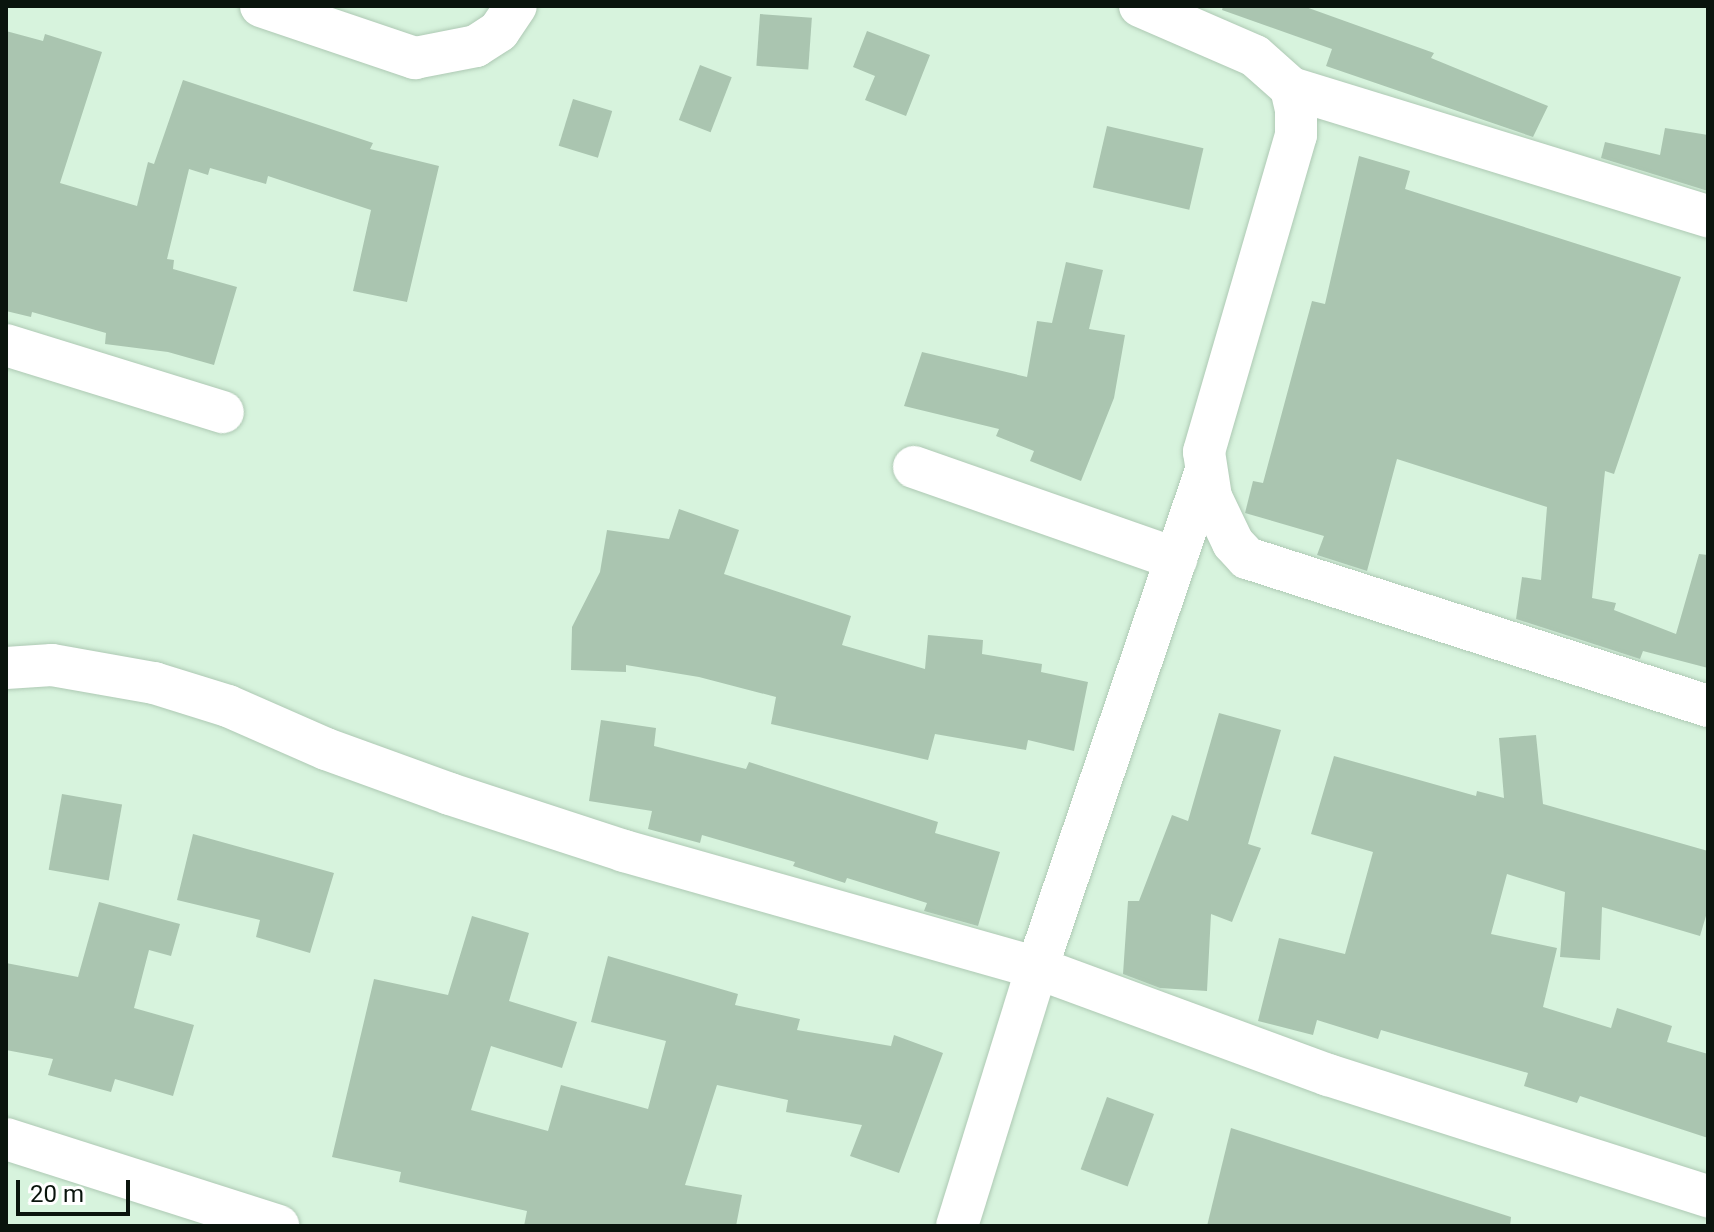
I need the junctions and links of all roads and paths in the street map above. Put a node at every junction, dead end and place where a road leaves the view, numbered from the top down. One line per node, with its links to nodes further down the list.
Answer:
1 (261, 6): 2 (street)
2 (516, 6)
3 (1150, 10): 4 (street)
4 (1291, 88): 5 (street); 9 (street)
5 (1708, 216)
6 (6, 345): 7 (street)
7 (223, 412)
8 (914, 467): 10 (street)
9 (1205, 473): 10 (street); 12 (street)
10 (1176, 559): 13 (street)
11 (6, 668): 13 (street)
12 (1708, 706)
13 (1037, 968): 15 (street); 17 (street)
14 (6, 1139): 16 (street)
15 (1708, 1196)
16 (278, 1226)
17 (957, 1226)

